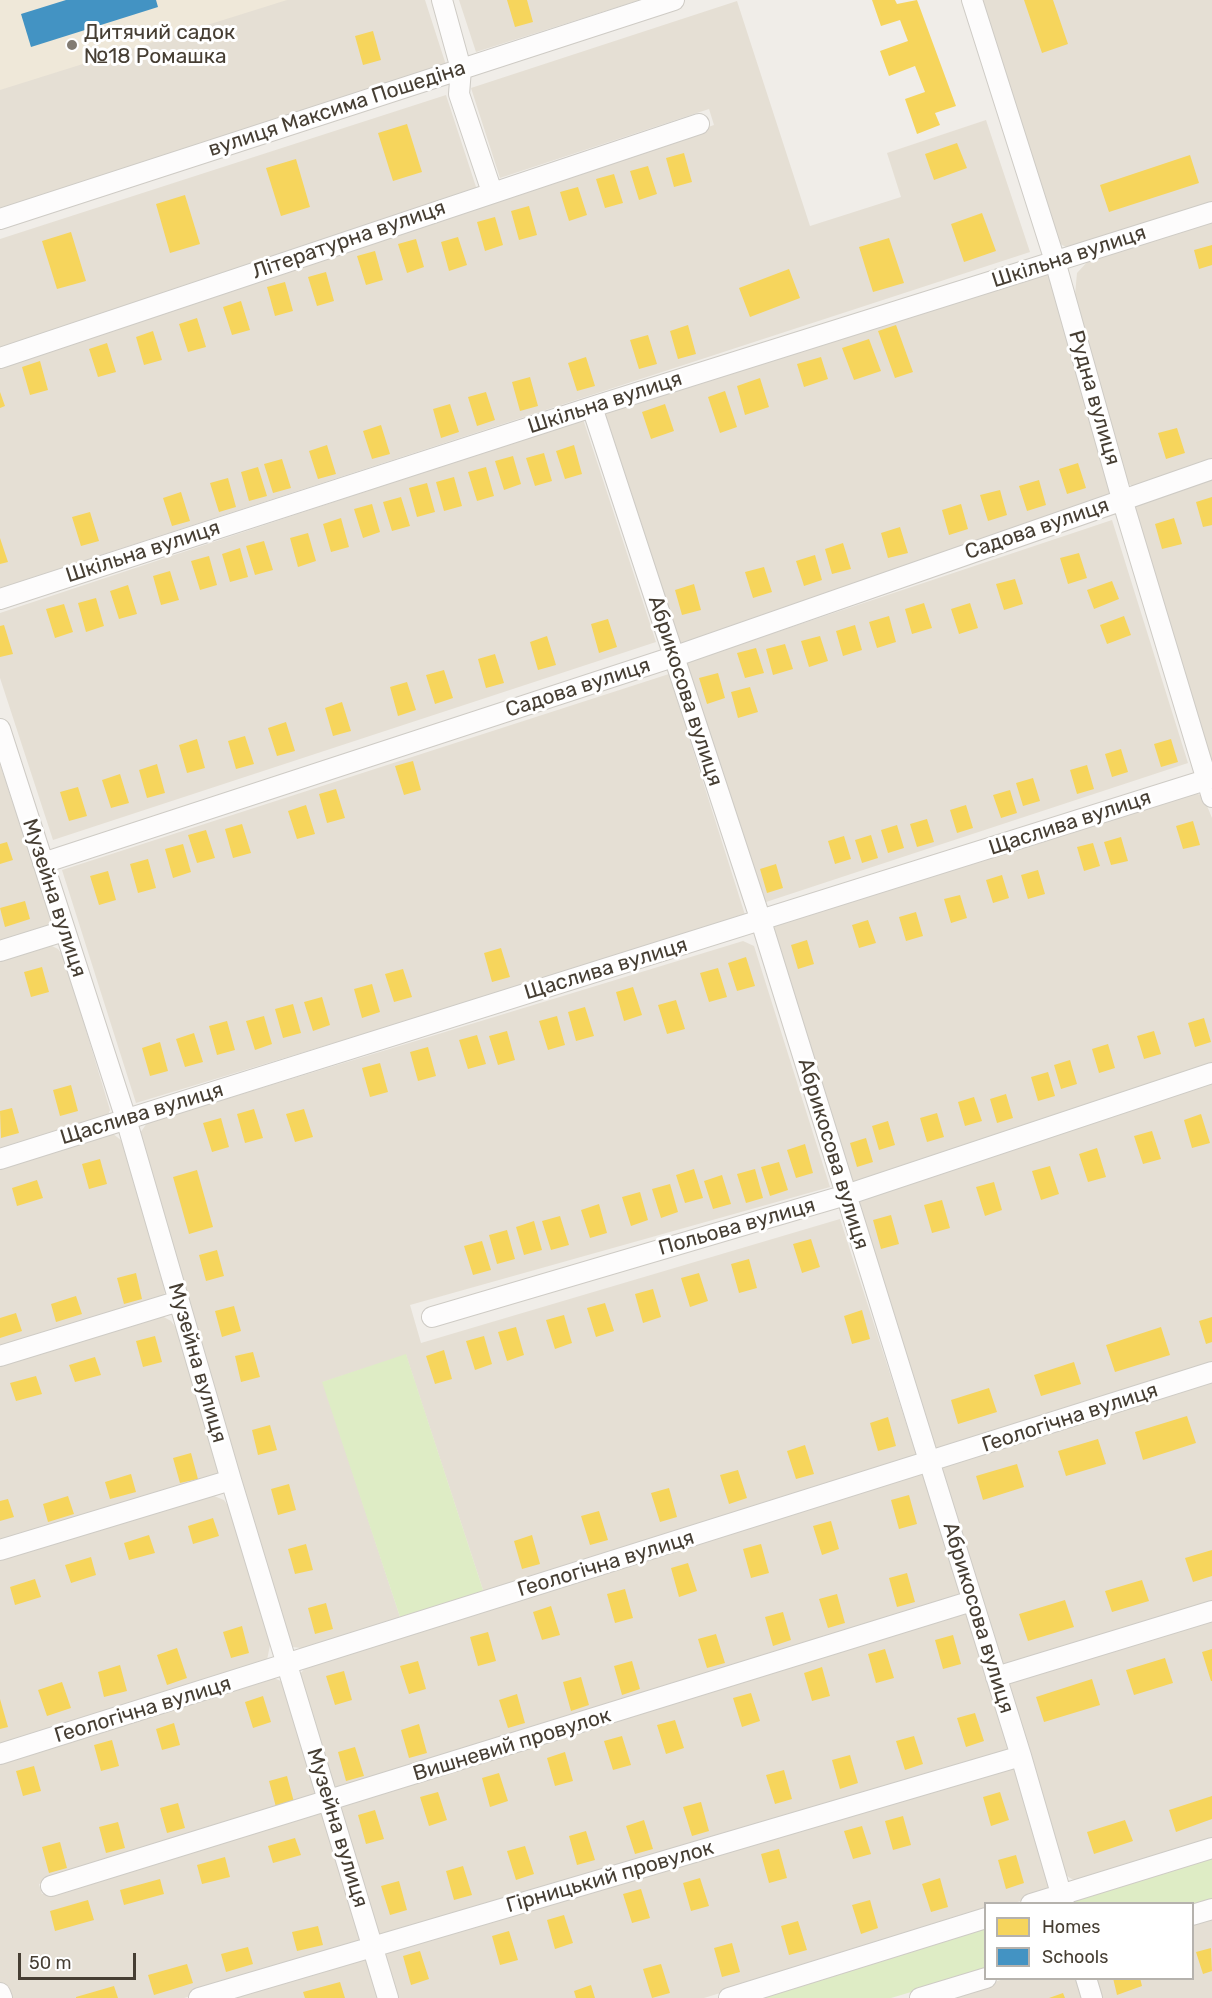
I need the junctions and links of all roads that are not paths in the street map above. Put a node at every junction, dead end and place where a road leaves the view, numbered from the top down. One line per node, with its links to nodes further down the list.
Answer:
1 (442, 0): 4 (street)
2 (674, 0): 4 (street, вулиця Максима Пошедіна)
3 (972, 0): 9 (street, Рудна вулиця)
4 (461, 69): 6 (street); 8 (street, вулиця Максима Пошедіна)
5 (699, 124): 6 (street, Літературна вулиця)
6 (492, 192): 10 (street, Літературна вулиця)
7 (1212, 212): 9 (street, Шкільна вулиця)
8 (0, 219)
9 (1055, 261): 11 (street, Шкільна вулиця); 13 (street, Рудна вулиця)
10 (0, 358)
11 (592, 407): 14 (street, Шкільна вулиця); 15 (street, Абрикосова вулиця)
12 (1212, 469): 13 (street, Садова вулиця)
13 (1122, 499): 15 (street, Садова вулиця); 17 (street, Рудна вулиця)
14 (0, 599)
15 (673, 657): 18 (street, Садова вулиця); 19 (street, Абрикосова вулиця)
16 (1, 738): 18 (street, Музейна вулиця)
17 (1210, 785): 19 (street, Щаслива вулиця)
18 (43, 863): 20 (street, Музейна вулиця)
19 (761, 921): 23 (street, Щаслива вулиця); 25 (street, Абрикосова вулиця)
20 (64, 931): 21 (street); 23 (street, Музейна вулиця)
21 (0, 951)
22 (1212, 1073): 25 (street, Польова вулиця)
23 (126, 1119): 24 (street, Щаслива вулиця); 26 (street, Музейна вулиця)
24 (0, 1159)
25 (846, 1195): 27 (street, Польова вулиця); 30 (street, Абрикосова вулиця)
26 (179, 1301): 28 (street); 31 (street, Музейна вулиця)
27 (432, 1317)
28 (0, 1356)
29 (1212, 1372): 30 (street, Геологічна вулиця)
30 (930, 1462): 33 (street, Абрикосова вулиця); 35 (street, Геологічна вулиця)
31 (231, 1480): 32 (street); 35 (street, Музейна вулиця)
32 (0, 1550)
33 (972, 1601): 36 (street, Абрикосова вулиця); 39 (street, Вишневий провулок)
34 (1212, 1611): 36 (street)
35 (288, 1664): 37 (street, Геологічна вулиця); 39 (street, Музейна вулиця)
36 (996, 1677): 38 (street, Абрикосова вулиця)
37 (0, 1754)
38 (1021, 1756): 42 (street, Абрикосова вулиця); 47 (street, Гірницький провулок)
39 (329, 1802): 41 (street, Вишневий провулок); 47 (street, Музейна вулиця)
40 (1212, 1848): 42 (street)
41 (51, 1886)
42 (1063, 1899): 43 (street)
43 (1044, 1902)
44 (1212, 1909): 45 (street)
45 (1194, 1914)
46 (984, 1919): 54 (street)
47 (373, 1948): 52 (street, Гірницький провулок); 53 (street, Музейна вулиця)
48 (984, 1979): 55 (street)
49 (1087, 1980): 56 (street)
50 (0, 1993): 51 (street)
51 (2, 1998)
52 (199, 1998)
53 (388, 1998)
54 (729, 1998)
55 (920, 1998)
56 (1092, 1998)

